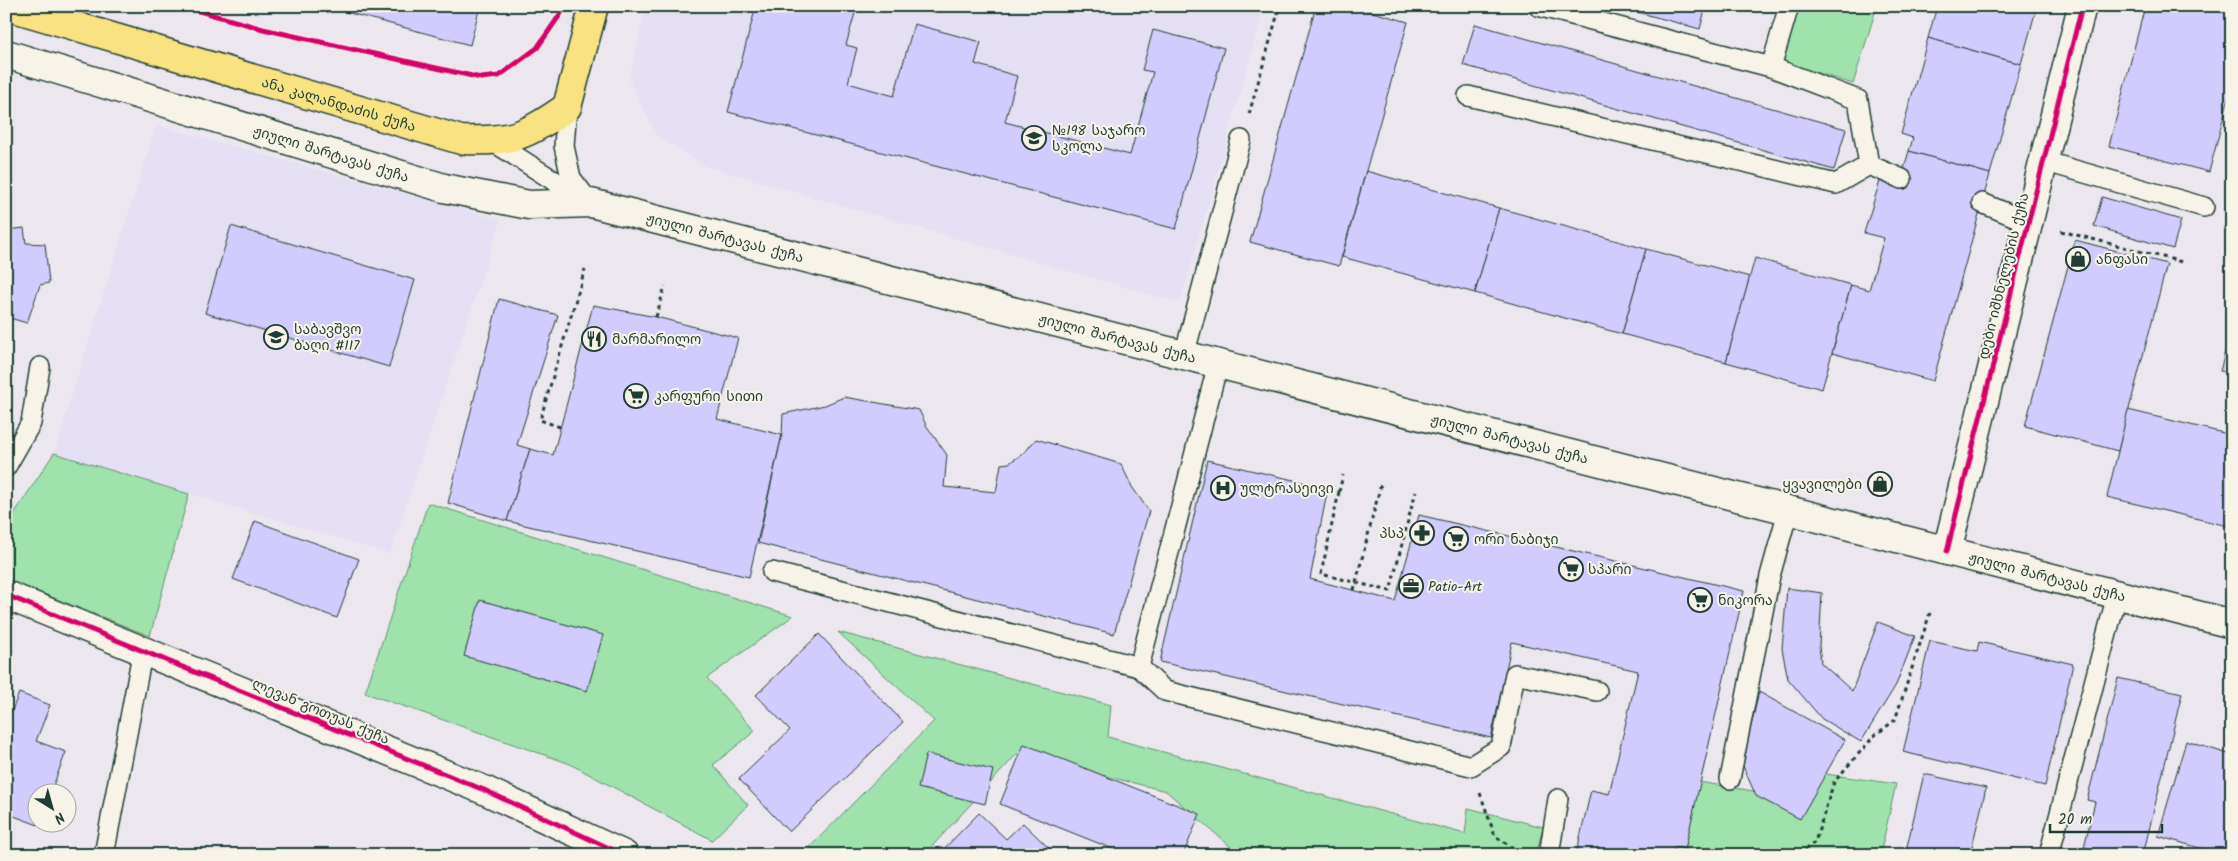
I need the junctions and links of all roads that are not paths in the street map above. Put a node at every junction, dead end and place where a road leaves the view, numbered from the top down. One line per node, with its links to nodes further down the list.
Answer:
1 (8, 6): 11 (main road, ანა კალანდაძის ქუჩა)
2 (594, 6): 9 (main road)
3 (1538, 6): 7 (lane)
4 (1789, 6): 7 (lane)
5 (2082, 6): 12 (main road, დები იშხნელების ქუჩა)
6 (6, 54): 16 (main road, ჟიული შარტავას ქუჩა)
7 (1772, 67): 13 (lane)
8 (1468, 96): 13 (lane)
9 (567, 108): 11 (main road, ანა კალანდაძის ქუჩა); 16 (lane)
10 (1242, 140): 19 (lane)
11 (492, 141): 16 (lane)
12 (2043, 161): 17 (lane); 18 (main road, დები იშხნელების ქუჩა)
13 (1870, 165): 14 (lane)
14 (1902, 179)
15 (1982, 203): 18 (lane)
16 (590, 204): 19 (main road, ჟიული შარტავას ქუჩა)
17 (2204, 207)
18 (2028, 222): 24 (main road, დები იშხნელების ქუჩა)
19 (1184, 356): 20 (main road, ჟიული შარტავას ქუჩა)
20 (1218, 364): 23 (main road, ჟიული შარტავას ქუჩა); 30 (lane)
21 (40, 367): 22 (lane)
22 (6, 467)
23 (1788, 511): 24 (main road, ჟიული შარტავას ქუჩა); 32 (lane)
24 (1947, 551): 27 (main road, ჟიული შარტავას ქუჩა)
25 (772, 572): 30 (lane)
26 (6, 595): 29 (main road, ლევან გოთუას ქუჩა)
27 (2117, 595): 28 (main road, ჟიული შარტავას ქუჩა); 37 (lane)
28 (2232, 624)
29 (143, 649): 34 (lane); 35 (main road, ლევან გოთუას ქუჩა)
30 (1139, 667): 31 (lane)
31 (1597, 690)
32 (1730, 779)
33 (1558, 799): 36 (lane)
34 (104, 855)
35 (624, 855)
36 (1549, 855)
37 (2049, 855)

